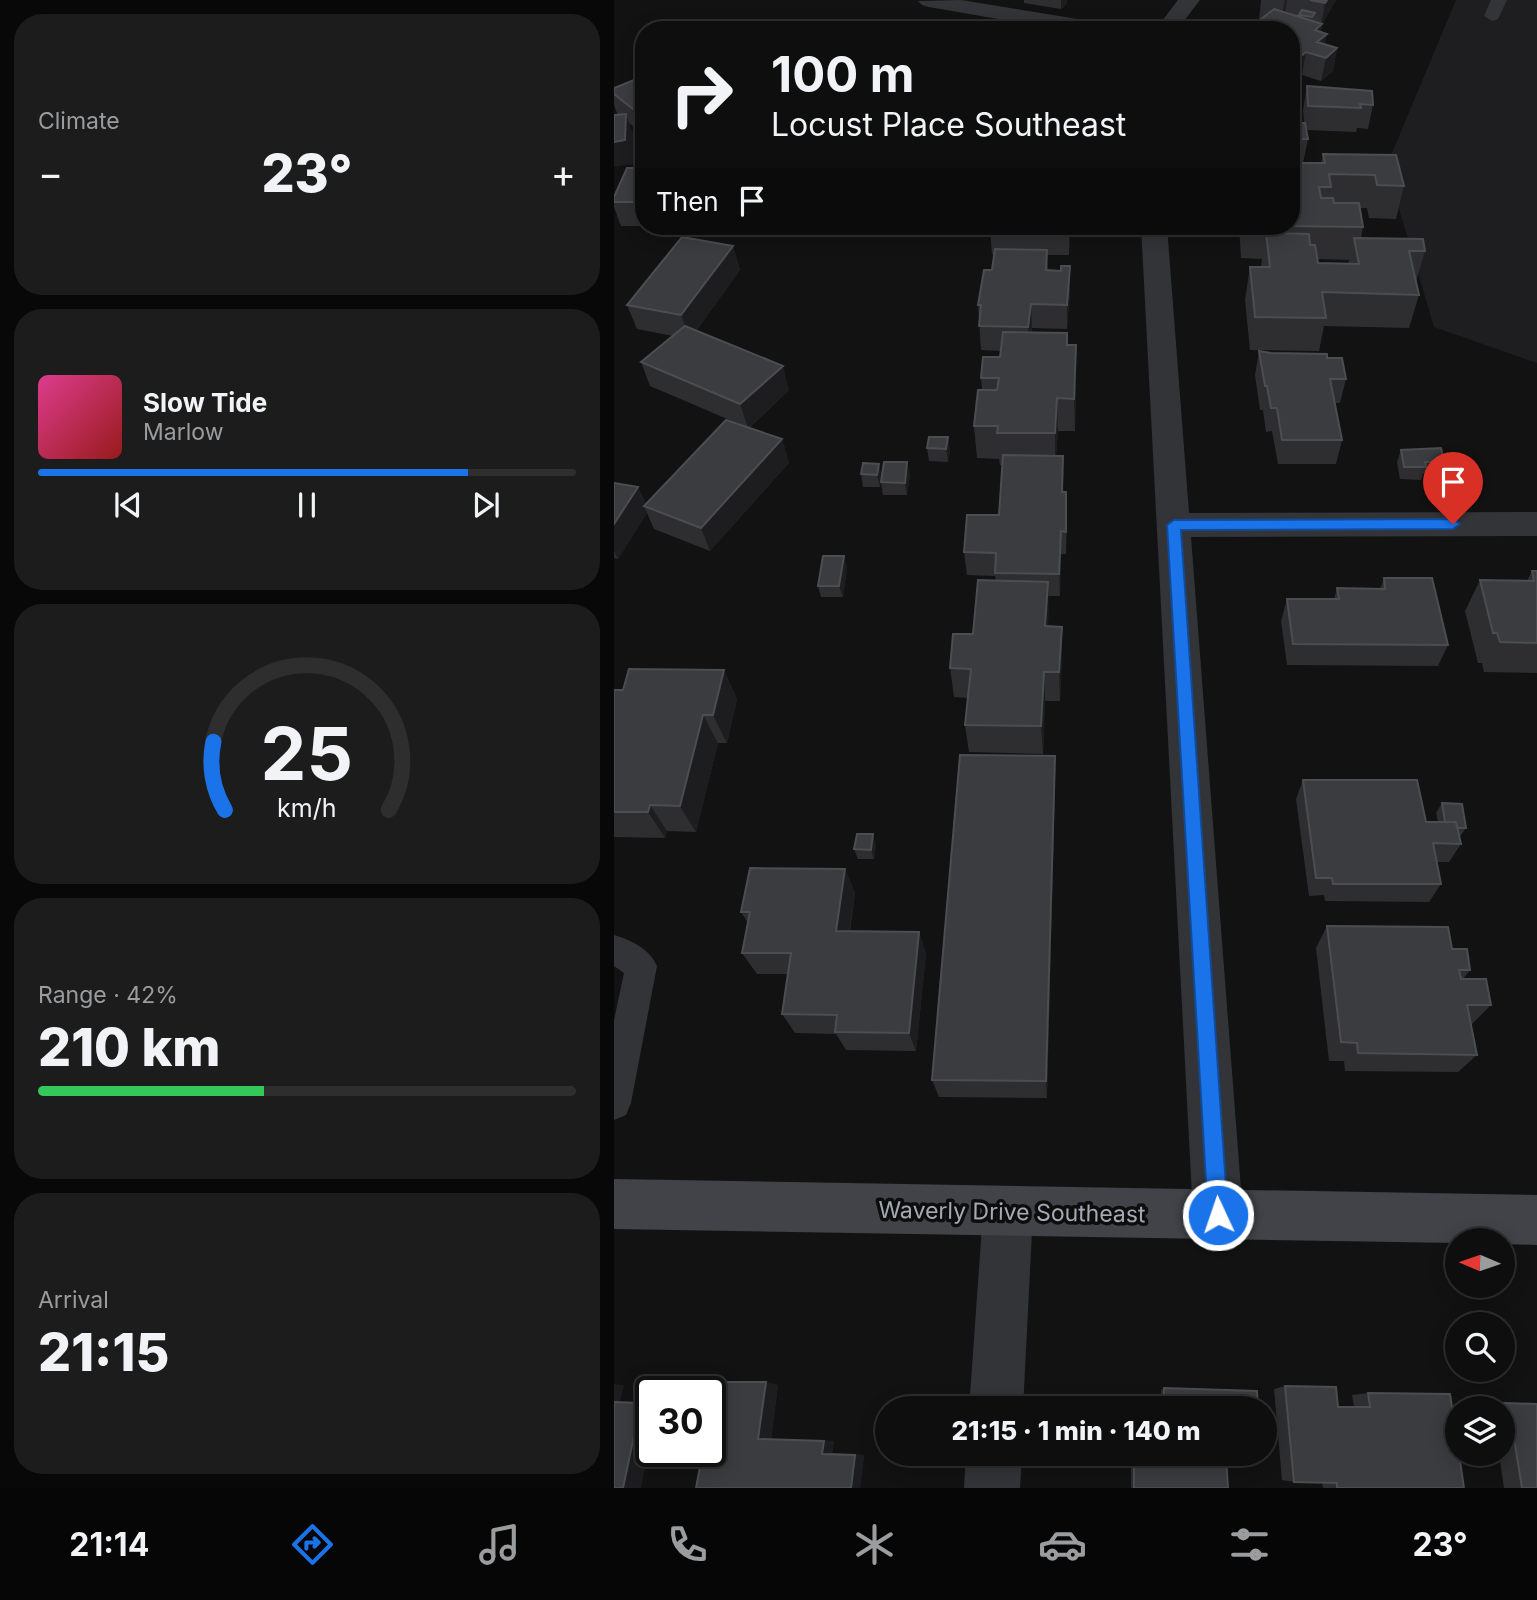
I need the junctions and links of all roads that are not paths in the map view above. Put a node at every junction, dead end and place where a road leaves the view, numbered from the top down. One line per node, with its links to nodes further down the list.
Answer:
1 (1189, 0): 6 (street)
2 (1499, 0): 4 (lane)
3 (930, 1): 5 (street)
4 (1492, 16)
5 (1049, 21)
6 (1173, 21)
7 (1155, 235): 9 (street)
8 (1537, 524): 9 (street)
9 (1174, 525): 14 (street)
10 (614, 950): 11 (lane)
11 (614, 1102)
12 (614, 1204): 13 (main road, Waverly Drive Southeast)
13 (1008, 1212): 14 (main road, Waverly Drive Southeast); 16 (street)
14 (1218, 1215): 15 (main road, Waverly Drive Southeast)
15 (1537, 1220)
16 (997, 1396)
17 (993, 1466): 18 (street)
18 (992, 1488)

